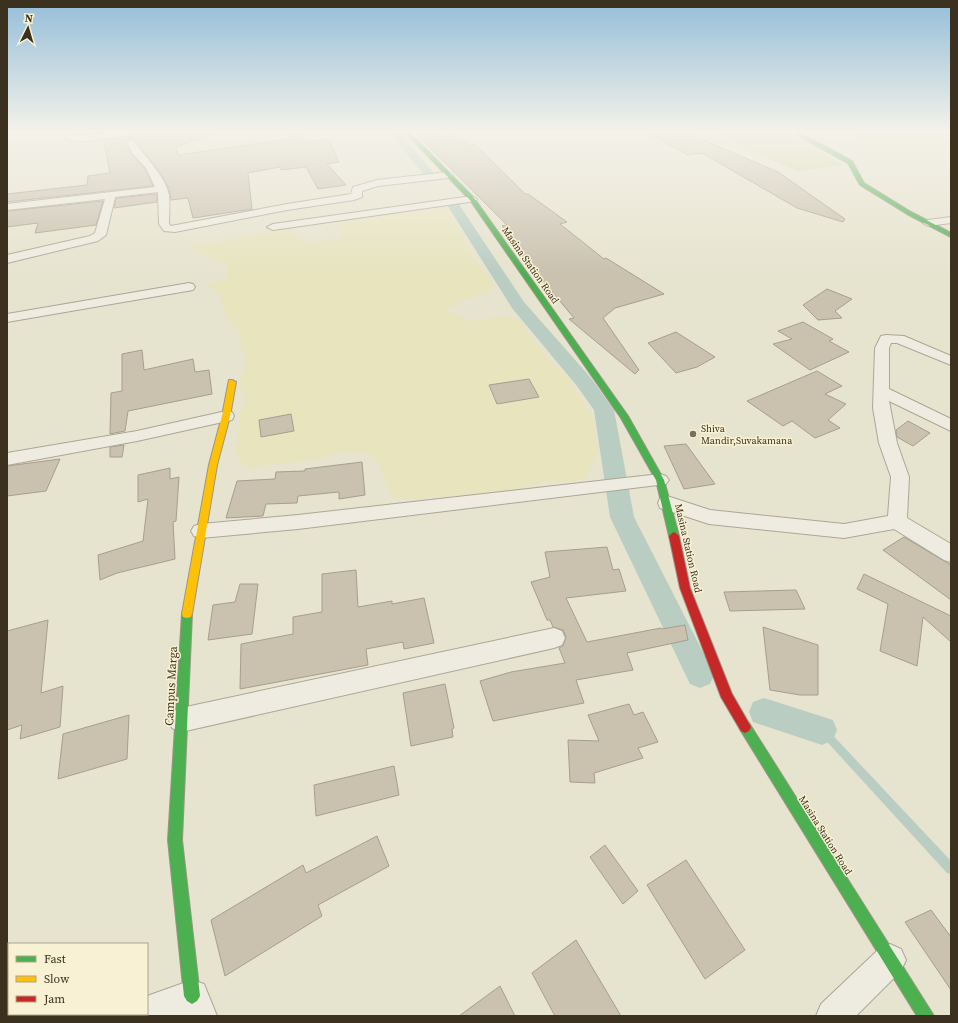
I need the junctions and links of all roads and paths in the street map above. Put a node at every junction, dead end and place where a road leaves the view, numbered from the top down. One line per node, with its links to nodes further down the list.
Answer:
1 (156, 179): 5 (street)
2 (415, 179): 5 (street)
3 (452, 179): 7 (street, Masina Station Road)
4 (859, 179): 10 (street)
5 (161, 189): 6 (street)
6 (111, 195): 8 (street); 13 (street)
7 (472, 199): 11 (street); 22 (street, Masina Station Road)
8 (7, 207)
9 (951, 220): 10 (street)
10 (928, 223): 12 (street)
11 (273, 227)
12 (951, 235)
13 (7, 259)
14 (189, 287): 15 (street)
15 (7, 318)
16 (951, 361): 18 (street)
17 (232, 382): 19 (street, Campus Marga)
18 (881, 392): 20 (street); 24 (street)
19 (226, 416): 21 (street); 25 (street, Campus Marga)
20 (951, 426)
21 (7, 459)
22 (660, 480): 23 (street, Masina Station Road); 25 (street)
23 (667, 503): 24 (street); 29 (street, Masina Station Road)
24 (897, 521): 26 (street)
25 (201, 531): 28 (street, Campus Marga)
26 (951, 554)
27 (554, 638): 28 (street)
28 (181, 720): 30 (street, Campus Marga)
29 (890, 960): 32 (street); 33 (street, Masina Station Road)
30 (196, 1006): 31 (street)
31 (148, 1012)
32 (833, 1016)
33 (926, 1016)

